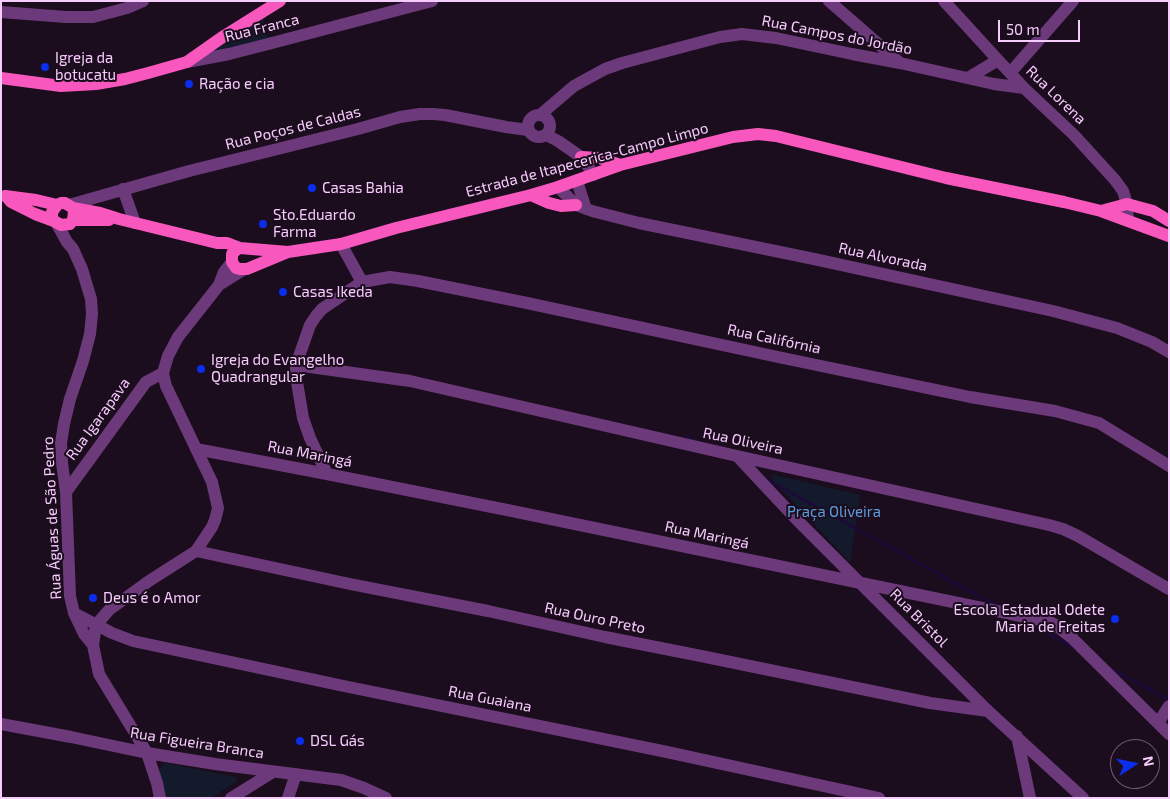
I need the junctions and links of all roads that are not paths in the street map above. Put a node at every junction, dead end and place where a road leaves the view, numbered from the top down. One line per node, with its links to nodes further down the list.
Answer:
1 (143, 1): 7 (street)
2 (280, 1): 9 (main road)
3 (432, 1): 9 (street, Rua Franca)
4 (829, 1): 10 (street)
5 (1073, 1): 11 (street)
6 (945, 2): 8 (street, Rua Lorena)
7 (1, 12)
8 (998, 60): 11 (street, Rua Lorena); 13 (street)
9 (187, 62): 12 (main road)
10 (900, 63): 13 (street, Rua Campos do Jordão); 15 (street, Rua Campos do Jordão)
11 (1010, 73): 14 (street, Rua Lorena)
12 (1, 78)
13 (968, 78): 14 (street, Rua Campos do Jordão)
14 (1024, 88): 26 (street, Rua Lorena)
15 (540, 115): 16 (street); 17 (street)
16 (528, 130): 17 (street); 23 (street, Rua Poços de Caldas)
17 (546, 135): 18 (street)
18 (578, 155): 19 (main road); 20 (street); 21 (street)
19 (620, 165): 20 (main road, Estrada de Itapecerica-Campo Limpo); 28 (main road, Estrada de Itapecerica-Campo Limpo)
20 (593, 175): 21 (main road, Estrada de Itapecerica-Campo Limpo)
21 (578, 180): 22 (main road, Estrada de Itapecerica-Campo Limpo); 27 (street)
22 (558, 187): 25 (main road, Estrada de Itapecerica-Campo Limpo); 27 (street, Rua Alvorada)
23 (123, 189): 29 (street, Rua Poços de Caldas); 32 (street)
24 (4, 195): 29 (main road, Estrada de Itapecerica-Campo Limpo)
25 (531, 195): 27 (main road); 35 (main road, Estrada de Itapecerica-Campo Limpo)
26 (1127, 204): 28 (main road, Estrada de Itapecerica-Campo Limpo); 30 (street, Rua Lorena); 31 (main road)
27 (581, 207): 42 (street, Rua Alvorada)
28 (1101, 211): 30 (main road, Estrada de Itapecerica-Campo Limpo)
29 (64, 215): 32 (main road, Estrada de Itapecerica-Campo Limpo); 49 (street, Rua Águas de São Pedro)
30 (1128, 221): 33 (main road, Estrada de Itapecerica-Campo Limpo)
31 (1169, 221)
32 (136, 223): 34 (main road, Estrada de Itapecerica-Campo Limpo)
33 (1169, 236)
34 (200, 238): 36 (main road, Estrada de Itapecerica-Campo Limpo); 38 (main road)
35 (341, 244): 37 (main road, Estrada de Itapecerica-Campo Limpo); 40 (street)
36 (244, 248): 37 (main road, Estrada de Itapecerica-Campo Limpo); 38 (main road); 39 (main road)
37 (288, 252): 39 (main road, Estrada de Itapecerica-Campo Limpo)
38 (232, 260): 39 (main road); 41 (street, Estrada de Itapecerica-Campo Limpo)
39 (247, 268): 41 (street, Estrada de Itapecerica-Campo Limpo)
40 (362, 282): 43 (street); 47 (street, Rua Califórnia)
41 (219, 285): 44 (street, Estrada de Itapecerica-Campo Limpo)
42 (1169, 352)
43 (296, 365): 46 (street, Rua Oliveira); 48 (street)
44 (163, 373): 45 (street); 49 (street, Rua Igarapava)
45 (196, 449): 48 (street, Rua Maringá); 50 (street)
46 (737, 456): 51 (street, Rua Bristol); 52 (street, Rua Oliveira)
47 (1169, 466)
48 (327, 474): 51 (street, Rua Maringá)
49 (66, 492): 53 (street, Rua Águas de São Pedro)
50 (196, 551): 54 (street); 57 (street, Rua Ouro Preto)
51 (862, 584): 57 (street, Rua Bristol); 58 (street, Rua Maringá)
52 (1169, 589)
53 (74, 613): 54 (street, Rua Águas de São Pedro); 55 (street, Rua Águas de São Pedro)
54 (96, 625): 55 (street); 69 (street, Rua Guaiana)
55 (93, 649): 62 (street)
56 (1169, 706): 58 (street)
57 (988, 711): 61 (street, Rua Bristol)
58 (1158, 723): 60 (street, Rua Maringá)
59 (1, 724): 62 (street, Rua Figueira Branca)
60 (1169, 734)
61 (1017, 736): 70 (street); 71 (street, Rua Bristol)
62 (147, 752): 63 (street, Rua Figueira Branca); 65 (street)
63 (273, 772): 64 (street, Rua Figueira Branca); 66 (street)
64 (296, 774): 67 (street); 68 (street, Rua Figueira Branca)
65 (160, 798)
66 (232, 798)
67 (288, 798)
68 (386, 798)
69 (879, 798)
70 (1030, 798)
71 (1083, 798)

